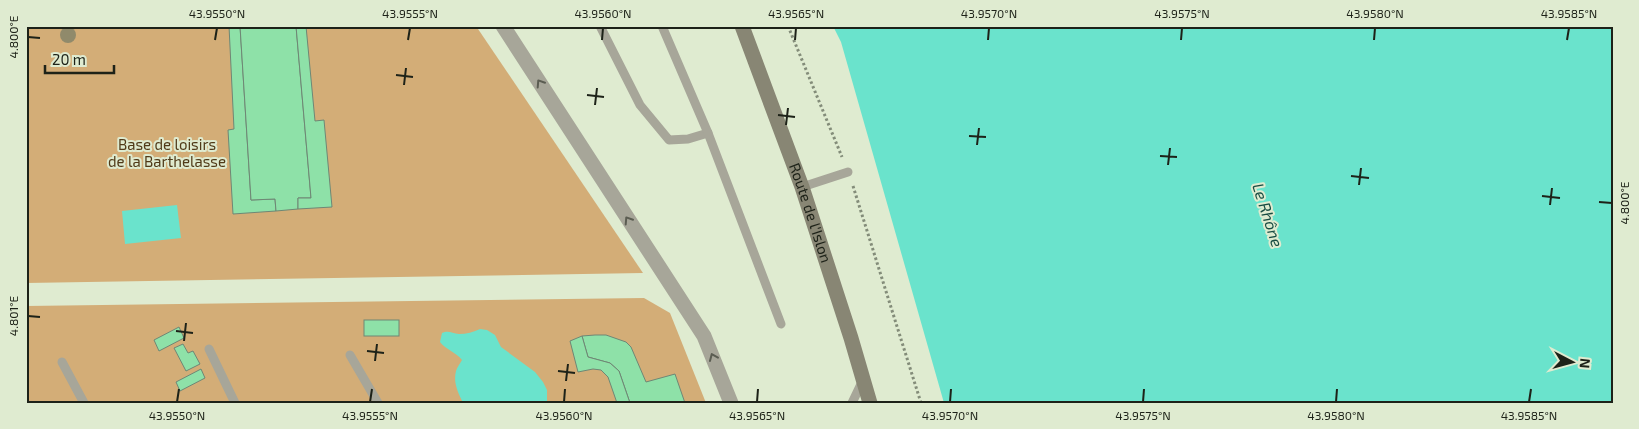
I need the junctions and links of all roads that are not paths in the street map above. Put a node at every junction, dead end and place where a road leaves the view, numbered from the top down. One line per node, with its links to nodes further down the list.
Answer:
1 (503, 26): 16 (street, one-way to 1)
2 (600, 26): 5 (lane)
3 (662, 26): 5 (lane)
4 (742, 26): 7 (street, Route de l'Islon)
5 (708, 133): 8 (lane)
6 (848, 172): 7 (lane)
7 (802, 187): 12 (street, Route de l'Islon)
8 (781, 324)
9 (209, 350): 14 (lane)
10 (350, 354): 15 (lane)
11 (62, 362): 13 (lane)
12 (863, 380): 17 (lane); 18 (street, Route de l'Islon)
13 (84, 403)
14 (235, 403)
15 (378, 403)
16 (732, 403)
17 (852, 403)
18 (870, 403)

